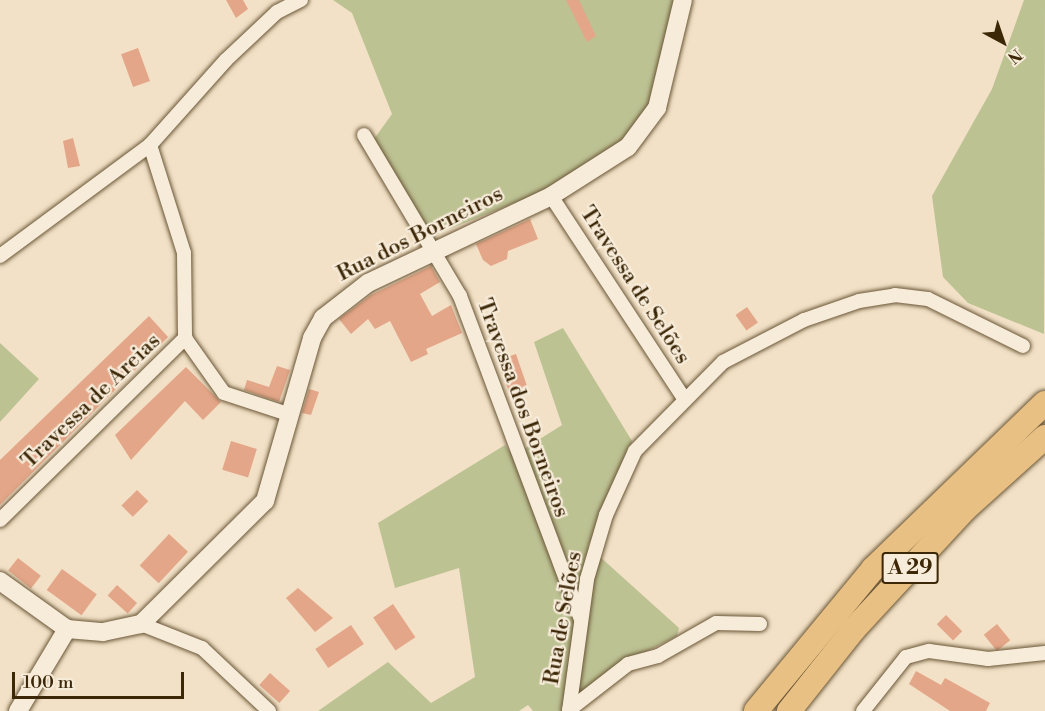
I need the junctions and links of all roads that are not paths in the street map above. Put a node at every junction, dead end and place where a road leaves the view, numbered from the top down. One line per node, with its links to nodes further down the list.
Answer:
1 (302, 0): 4 (street)
2 (683, 0): 5 (street, Rua dos Borneiros)
3 (364, 135): 6 (street, Travessa dos Borneiros)
4 (150, 145): 7 (street); 8 (street)
5 (551, 196): 6 (street, Rua dos Borneiros); 10 (street, Travessa de Selões)
6 (434, 250): 12 (street, Rua dos Borneiros); 16 (street, Travessa dos Borneiros)
7 (0, 256)
8 (185, 338): 12 (street); 14 (street, Travessa de Areias)
9 (1023, 346): 10 (street, Rua de Selões)
10 (683, 397): 16 (street, Rua de Selões)
11 (1045, 403): 24 (highway, A 29)
12 (288, 414): 17 (street, Rua dos Borneiros)
13 (1045, 437): 25 (highway, A 29)
14 (0, 520)
15 (0, 581): 19 (street)
16 (580, 617): 23 (street, Rua de Selões)
17 (141, 624): 19 (street); 22 (street)
18 (760, 624): 23 (street)
19 (68, 629): 21 (street)
20 (1045, 653): 26 (street)
21 (18, 711)
22 (269, 711)
23 (569, 711)
24 (756, 711)
25 (789, 711)
26 (863, 711)

